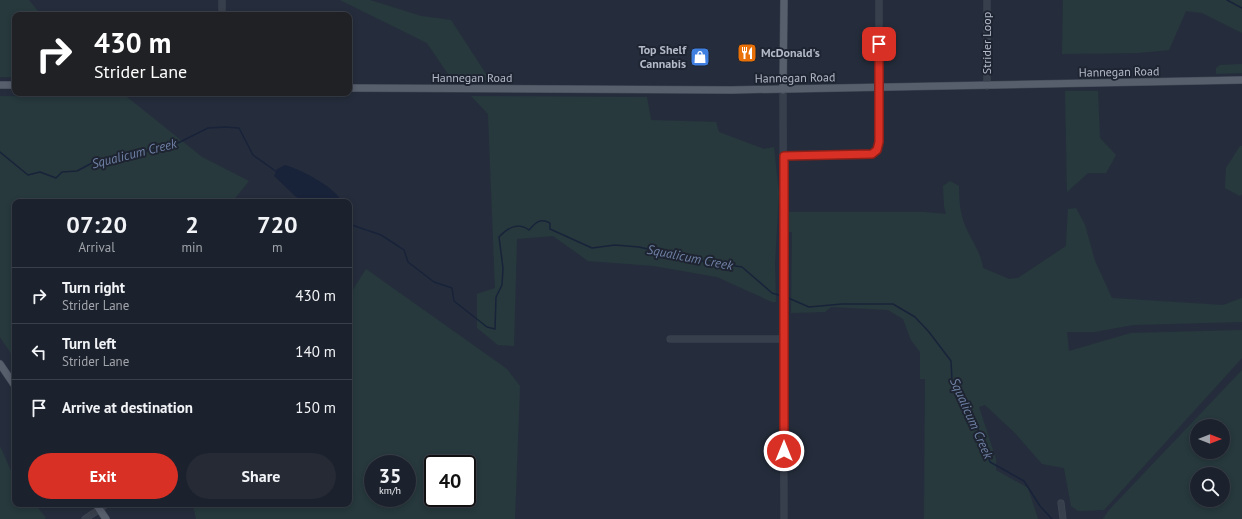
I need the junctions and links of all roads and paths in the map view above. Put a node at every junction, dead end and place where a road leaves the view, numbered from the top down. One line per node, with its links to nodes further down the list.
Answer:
1 (222, 0): 5 (street)
2 (784, 0): 12 (main road)
3 (880, 0): 11 (street)
4 (988, 0): 9 (street, Strider Loop)
5 (222, 12)
6 (1242, 80): 9 (main road, Hannegan Road)
7 (0, 85): 8 (main road)
8 (12, 85)
9 (987, 86): 11 (main road, Hannegan Road)
10 (352, 88): 12 (main road, Hannegan Road)
11 (879, 88): 12 (main road, Hannegan Road); 13 (street)
12 (783, 90): 13 (street)
13 (784, 156): 15 (street)
14 (670, 339): 15 (street)
15 (784, 339): 22 (street)
16 (0, 364): 17 (main road)
17 (12, 382)
18 (1061, 504): 23 (street)
19 (98, 507): 20 (street); 21 (main road)
20 (85, 519)
21 (106, 519)
22 (784, 519)
23 (1063, 519)

